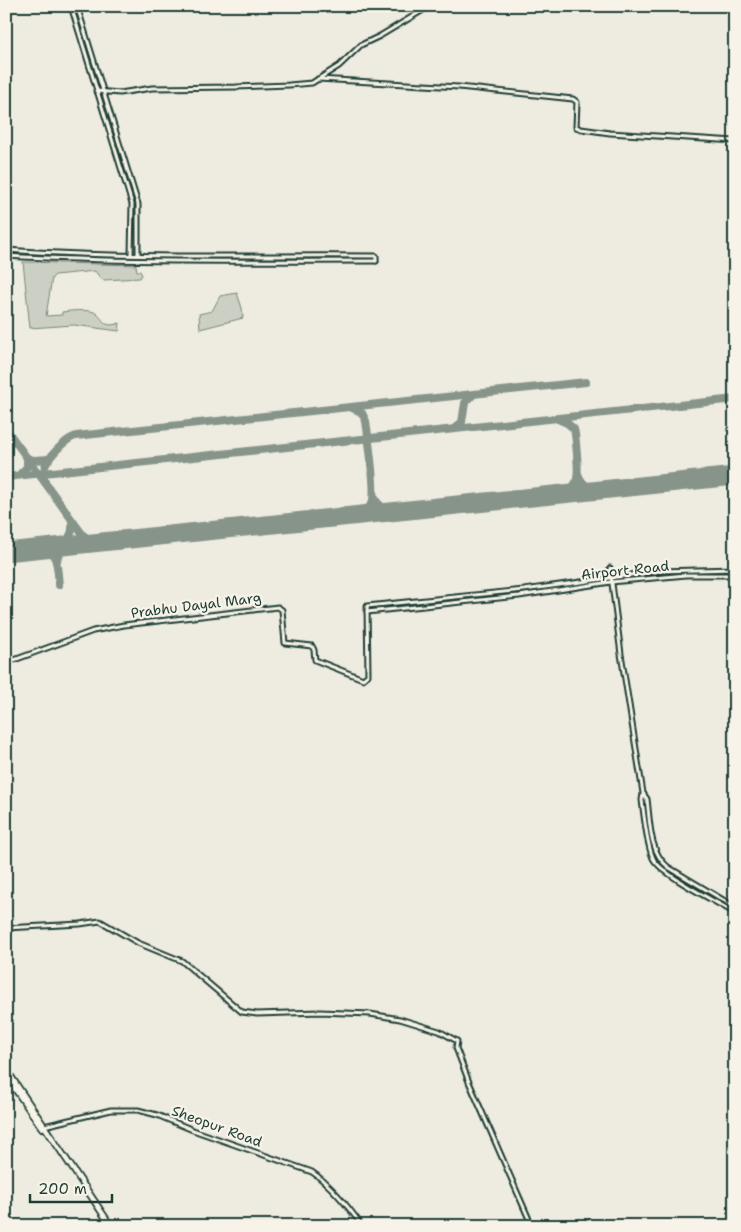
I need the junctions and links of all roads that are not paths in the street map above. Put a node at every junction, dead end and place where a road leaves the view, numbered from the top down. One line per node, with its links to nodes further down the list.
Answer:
1 (71, 6): 5 (street)
2 (77, 6): 6 (street)
3 (430, 6): 4 (street)
4 (318, 79): 6 (street); 7 (street)
5 (96, 91): 6 (street); 10 (street)
6 (103, 92): 10 (street)
7 (735, 141)
8 (6, 250): 9 (street)
9 (43, 252): 10 (street); 12 (street)
10 (135, 255): 13 (street); 13 (street)
11 (6, 256): 12 (street)
12 (42, 258): 13 (street)
13 (135, 261)
14 (610, 568): 17 (street)
15 (735, 569): 17 (street, Airport Road)
16 (735, 575): 18 (street, Airport Road)
17 (611, 577): 18 (street); 19 (street, Airport Road)
18 (611, 582): 20 (street, Airport Road); 22 (street)
19 (367, 606): 20 (street, Prabhu Dayal Marg)
20 (367, 612): 21 (street, Prabhu Dayal Marg)
21 (6, 663)
22 (643, 793): 23 (street); 24 (street)
23 (735, 907)
24 (735, 913)
25 (6, 928): 31 (street)
26 (6, 1069): 28 (highway)
27 (6, 1076): 28 (highway)
28 (42, 1126): 29 (highway); 30 (street, Sheopur Road)
29 (110, 1226)
30 (362, 1226)
31 (532, 1226)

